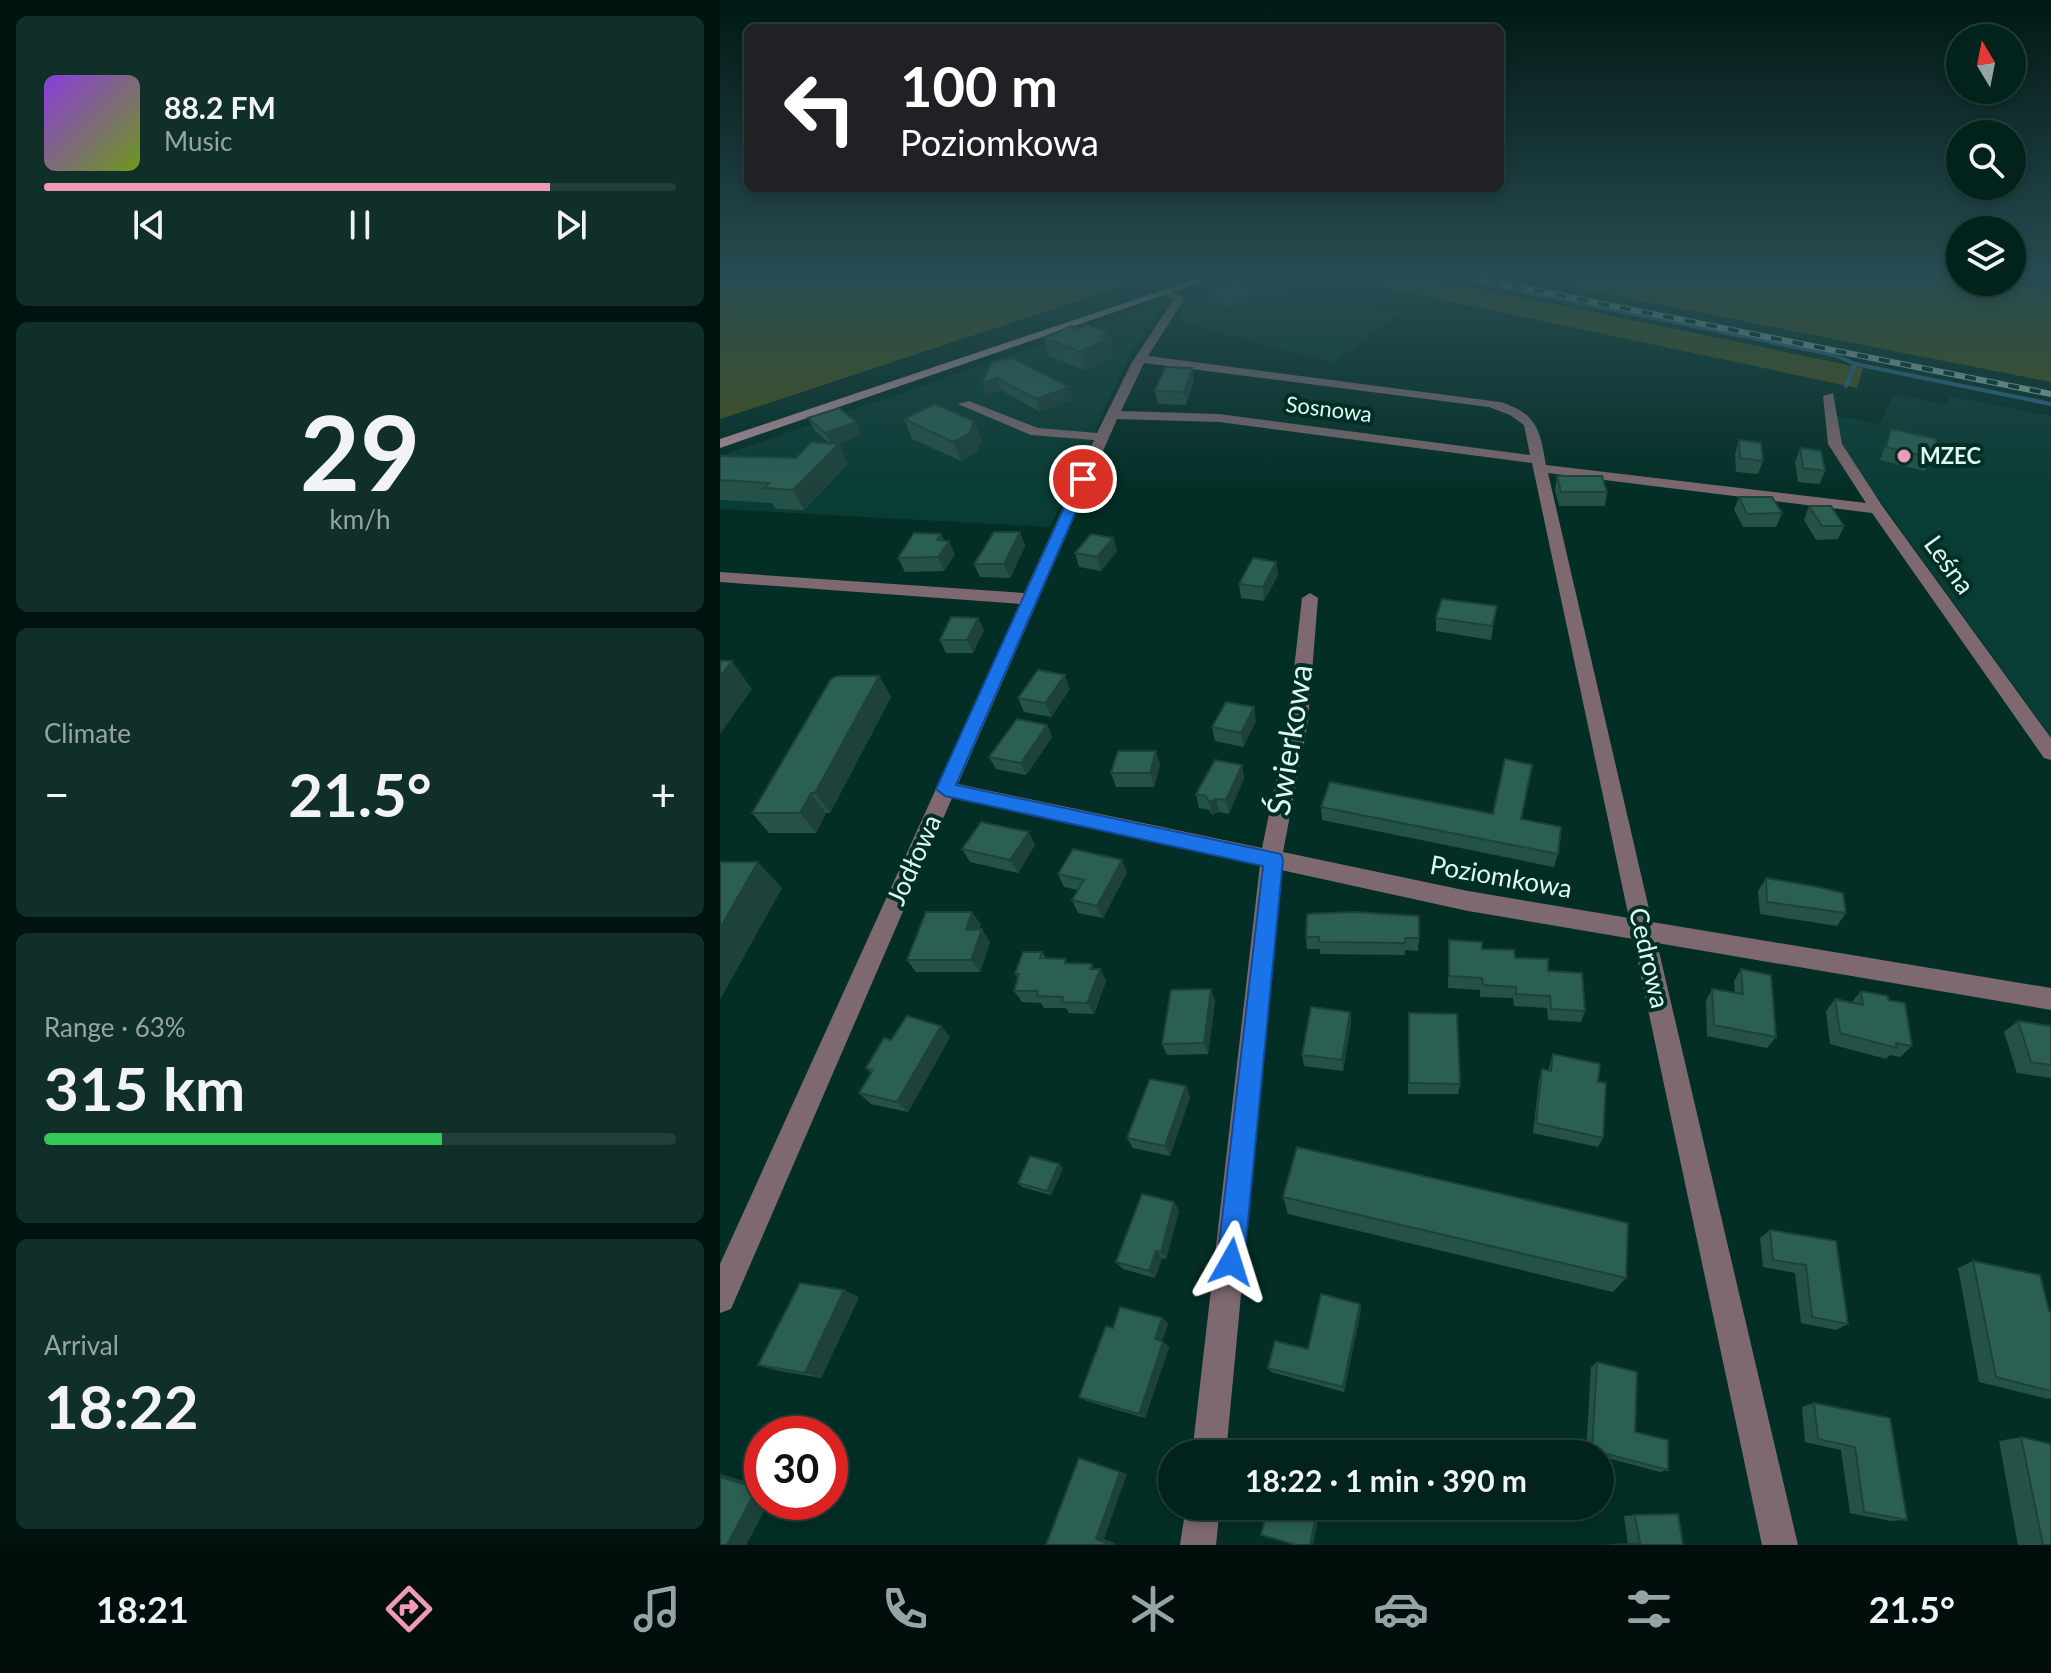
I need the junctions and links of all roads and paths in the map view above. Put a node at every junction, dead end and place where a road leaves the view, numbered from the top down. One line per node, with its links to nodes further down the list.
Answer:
1 (998, 349): 8 (main road)
2 (1146, 349): 3 (street, Jodłowa)
3 (1140, 359): 6 (street, Jodłowa); 9 (street, Cedrowa)
4 (1829, 396): 10 (street, Leśna)
5 (964, 404): 7 (street)
6 (1113, 415): 7 (street, Jodłowa); 9 (street, Sosnowa)
7 (1102, 437): 13 (street, Jodłowa)
8 (720, 443)
9 (1540, 464): 10 (street, Sosnowa); 17 (street, Cedrowa)
10 (1877, 509): 14 (street, Leśna)
11 (720, 577): 13 (street)
12 (1310, 598): 16 (street, Świerkowa)
13 (1029, 599): 15 (street, Jodłowa)
14 (2051, 753)
15 (945, 789): 16 (street, Poziomkowa); 19 (street, Jodłowa)
16 (1274, 860): 17 (street, Poziomkowa); 20 (street, Świerkowa)
17 (1643, 930): 18 (street, Poziomkowa); 23 (street, Cedrowa)
18 (2051, 999)
19 (720, 1298)
20 (1211, 1440)
21 (1201, 1520): 22 (street)
22 (1198, 1545)
23 (1780, 1545)

